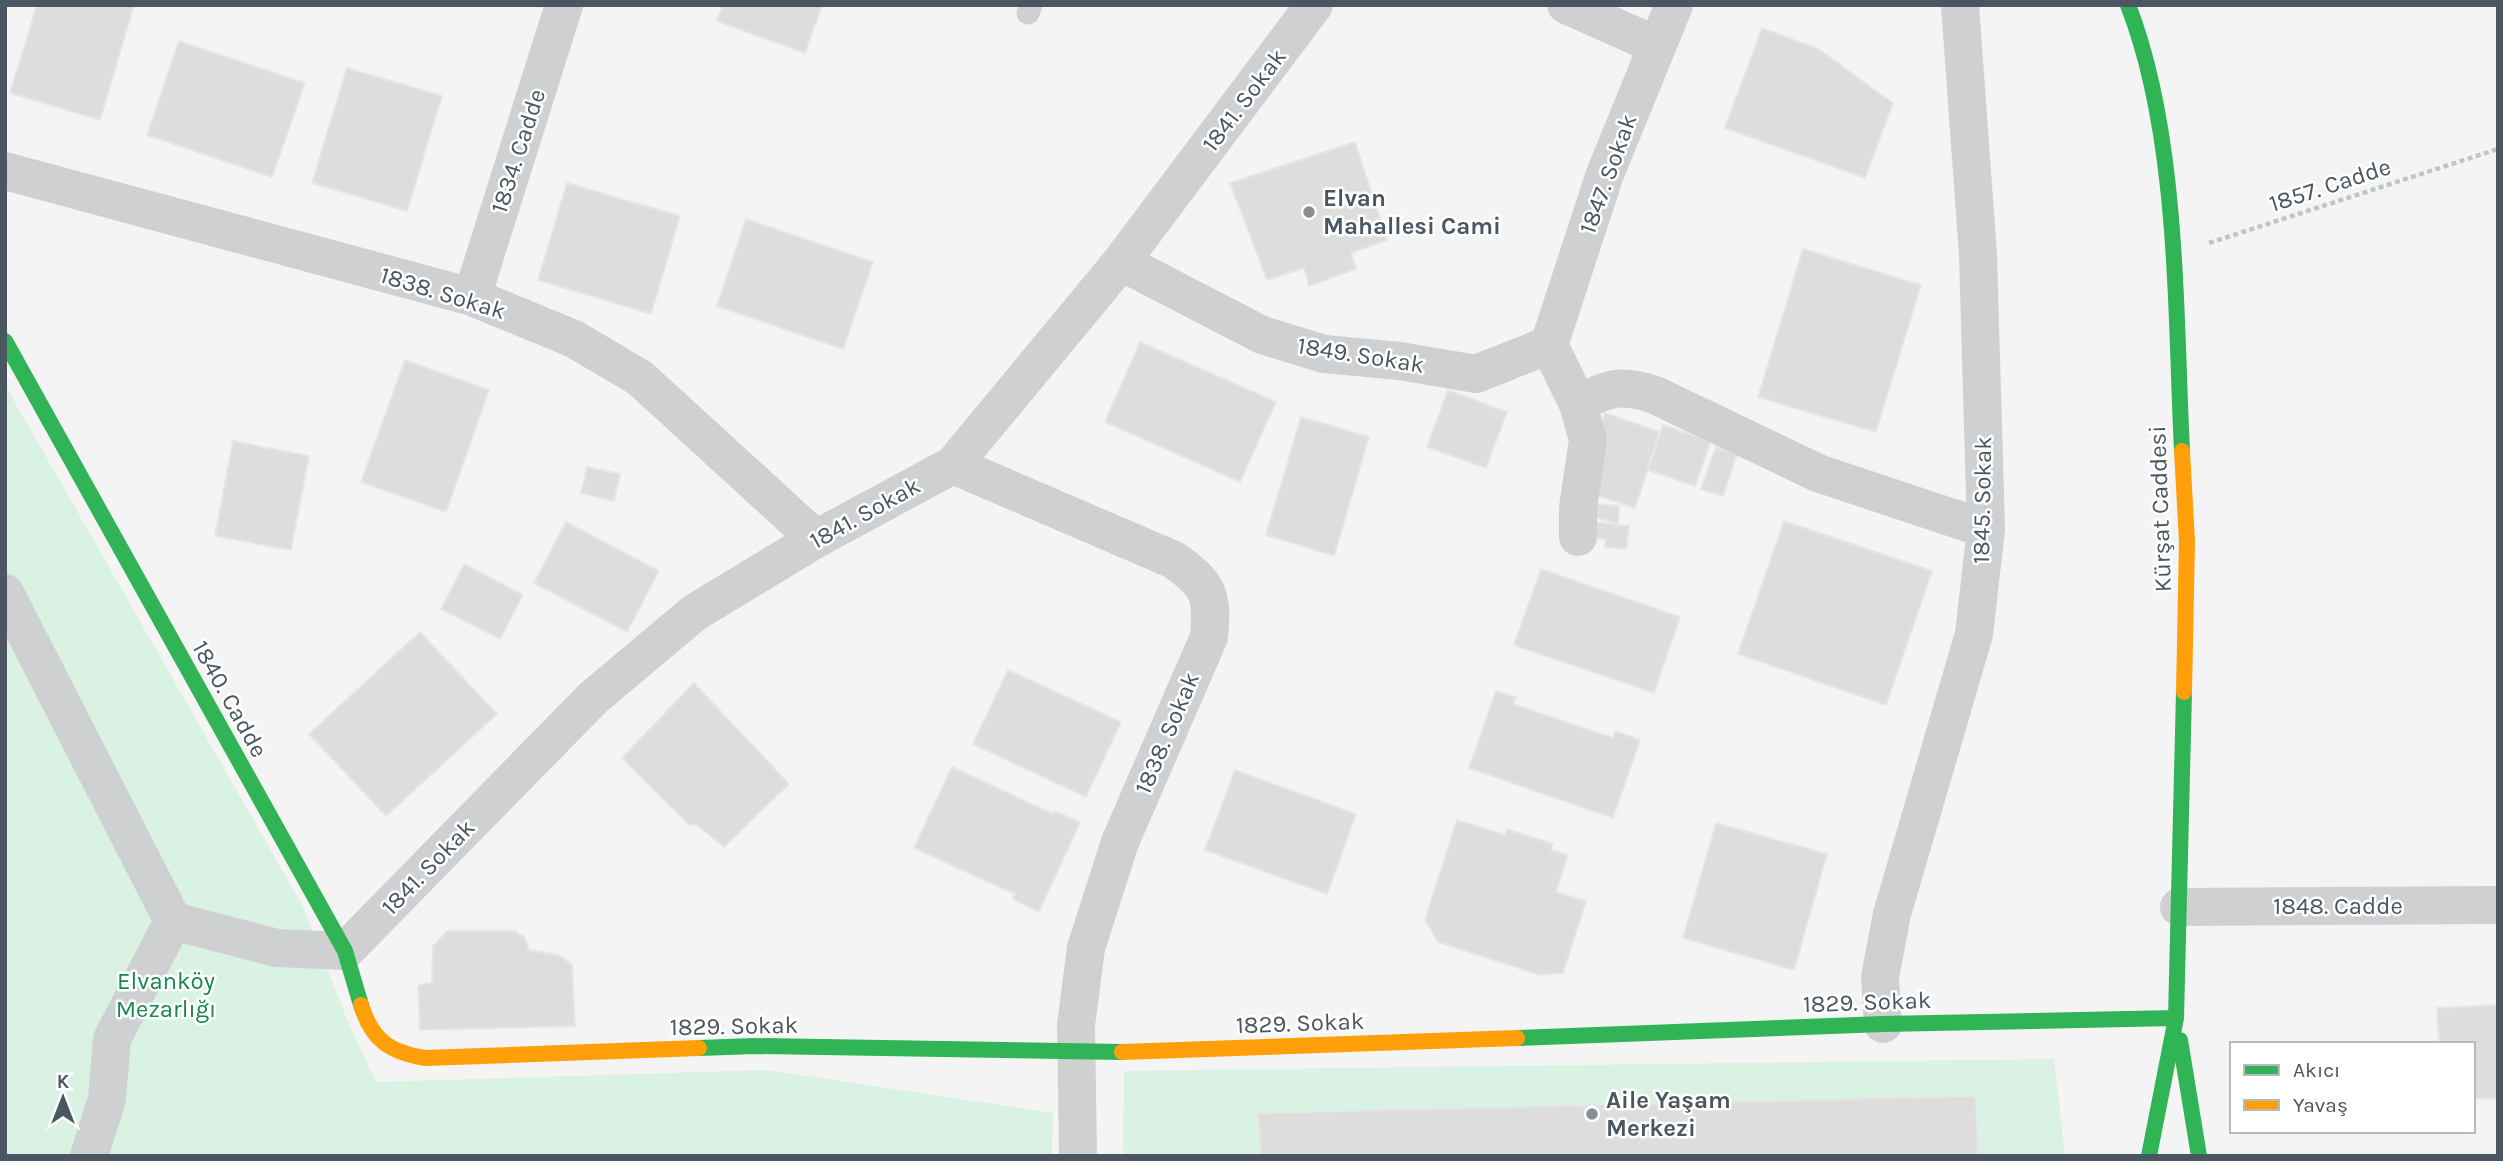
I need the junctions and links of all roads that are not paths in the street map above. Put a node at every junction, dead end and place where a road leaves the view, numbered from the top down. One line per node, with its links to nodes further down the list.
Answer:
1 (564, 5): 10 (street, 1834. Cadde)
2 (1314, 5): 9 (street, 1841. Sokak)
3 (1566, 5): 7 (street)
4 (1674, 5): 7 (street, 1847. Sokak)
5 (1960, 5): 15 (street, 1845. Sokak)
6 (2128, 5): 20 (street, Kürşat Caddesi)
7 (1656, 45): 12 (street, 1847. Sokak)
8 (5, 171): 10 (street, 1838. Sokak)
9 (1121, 262): 12 (street, 1849. Sokak); 14 (street, 1841. Sokak)
10 (472, 297): 17 (street, 1838. Sokak)
11 (5, 341): 22 (street, 1840. Cadde)
12 (1549, 345): 13 (street)
13 (1578, 404): 15 (street); 16 (street)
14 (953, 465): 17 (street, 1841. Sokak); 25 (street, 1838. Sokak)
15 (1986, 529): 24 (street, 1845. Sokak)
16 (1578, 537)
17 (816, 539): 22 (street, 1841. Sokak)
18 (5, 593): 21 (street)
19 (2498, 905): 20 (street, 1848. Cadde)
20 (2179, 907): 23 (street, Kürşat Caddesi)
21 (173, 921): 22 (street); 27 (street)
22 (345, 951): 26 (street, 1840. Cadde)
23 (2176, 1018): 24 (street, 1829. Sokak); 29 (street, Kürşat Caddesi); 30 (street, Kürşat Caddesi)
24 (1883, 1024): 25 (street, 1829. Sokak)
25 (1078, 1054): 26 (street, 1829. Sokak); 28 (street, 1838. Sokak)
26 (425, 1058)
27 (89, 1156)
28 (1078, 1156)
29 (2149, 1156)
30 (2199, 1156)

